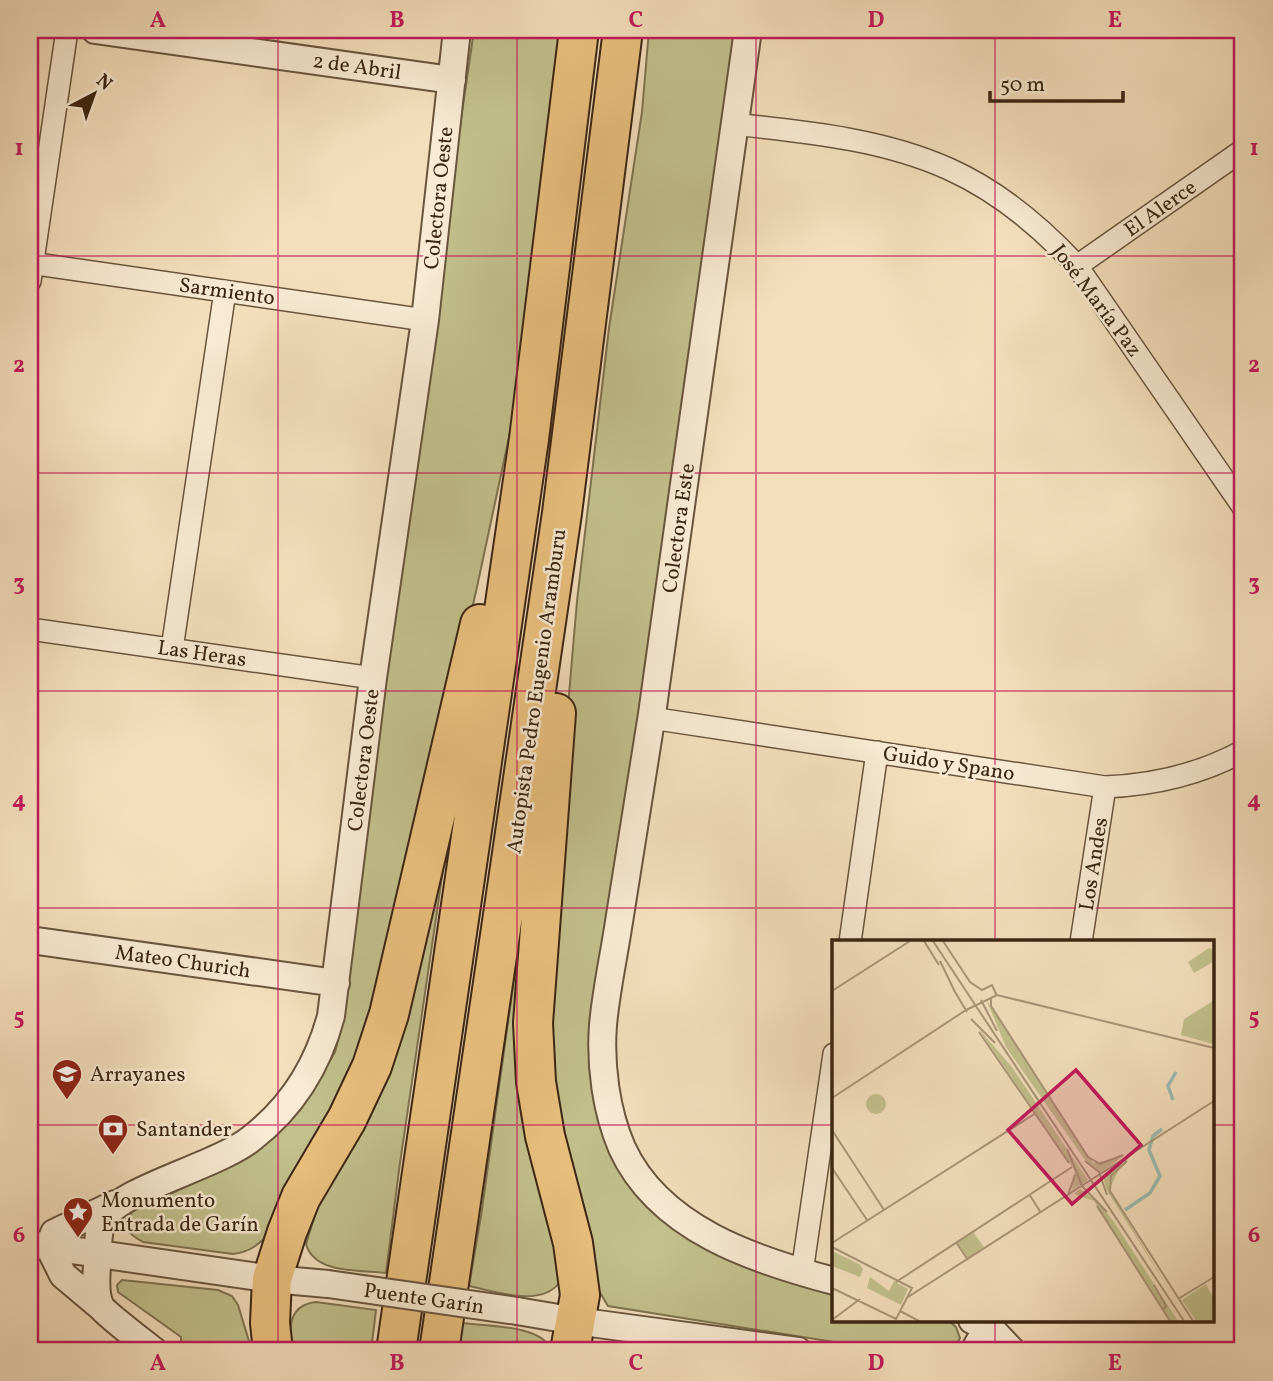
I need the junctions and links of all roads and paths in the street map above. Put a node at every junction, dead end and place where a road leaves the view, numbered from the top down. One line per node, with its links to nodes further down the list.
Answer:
1 (67, 30): 11 (street)
2 (95, 30): 7 (street, 2 de Abril)
3 (457, 30): 7 (street, Colectora Oeste)
4 (579, 30): 14 (highway, Autopista Pedro Eugenio Aramburu)
5 (623, 30): 16 (highway, Autopista Pedro Eugenio Aramburu)
6 (748, 30): 8 (street, Colectora Este)
7 (452, 80): 13 (street, Colectora Oeste)
8 (734, 124): 10 (street, José María Paz); 20 (street, Colectora Este)
9 (1243, 150): 10 (street, El Alerce)
10 (1077, 266): 15 (street, José María Paz)
11 (31, 269): 12 (street, Sarmiento)
12 (225, 291): 13 (street, Sarmiento); 18 (street)
13 (425, 320): 19 (street, Colectora Oeste)
14 (529, 439): 33 (highway); 40 (highway, Autopista Pedro Eugenio Aramburu)
15 (1243, 507)
16 (562, 513): 37 (highway); 41 (highway, Autopista Pedro Eugenio Aramburu)
17 (30, 629): 18 (street, Las Heras)
18 (172, 649): 19 (street, Las Heras)
19 (373, 678): 27 (street, Colectora Oeste)
20 (651, 718): 22 (street, Guido y Spano); 32 (street, Colectora Este)
21 (1243, 751): 23 (street, Guido y Spano)
22 (877, 752): 23 (street, Guido y Spano); 25 (street)
23 (1105, 787): 26 (street, Los Andes)
24 (30, 940): 27 (street, Mateo Churich)
25 (850, 940)
26 (1081, 940)
27 (336, 983): 29 (street, Colectora Oeste)
28 (832, 1068): 32 (street)
29 (121, 1201): 30 (street, Colectora Oeste); 31 (street)
30 (39, 1245): 31 (street, Puente Garín); 35 (street)
31 (98, 1253): 33 (street, Puente Garín); 35 (street)
32 (802, 1272): 34 (street, Colectora Este)
33 (272, 1279): 37 (street, Puente Garín, bridge); 39 (highway)
34 (832, 1280)
35 (101, 1307): 38 (street)
36 (991, 1323): 43 (street); 44 (street)
37 (573, 1336): 42 (street, Puente Garín)
38 (154, 1351)
39 (273, 1351)
40 (396, 1351)
41 (439, 1351)
42 (799, 1351)
43 (974, 1351)
44 (1012, 1351)

